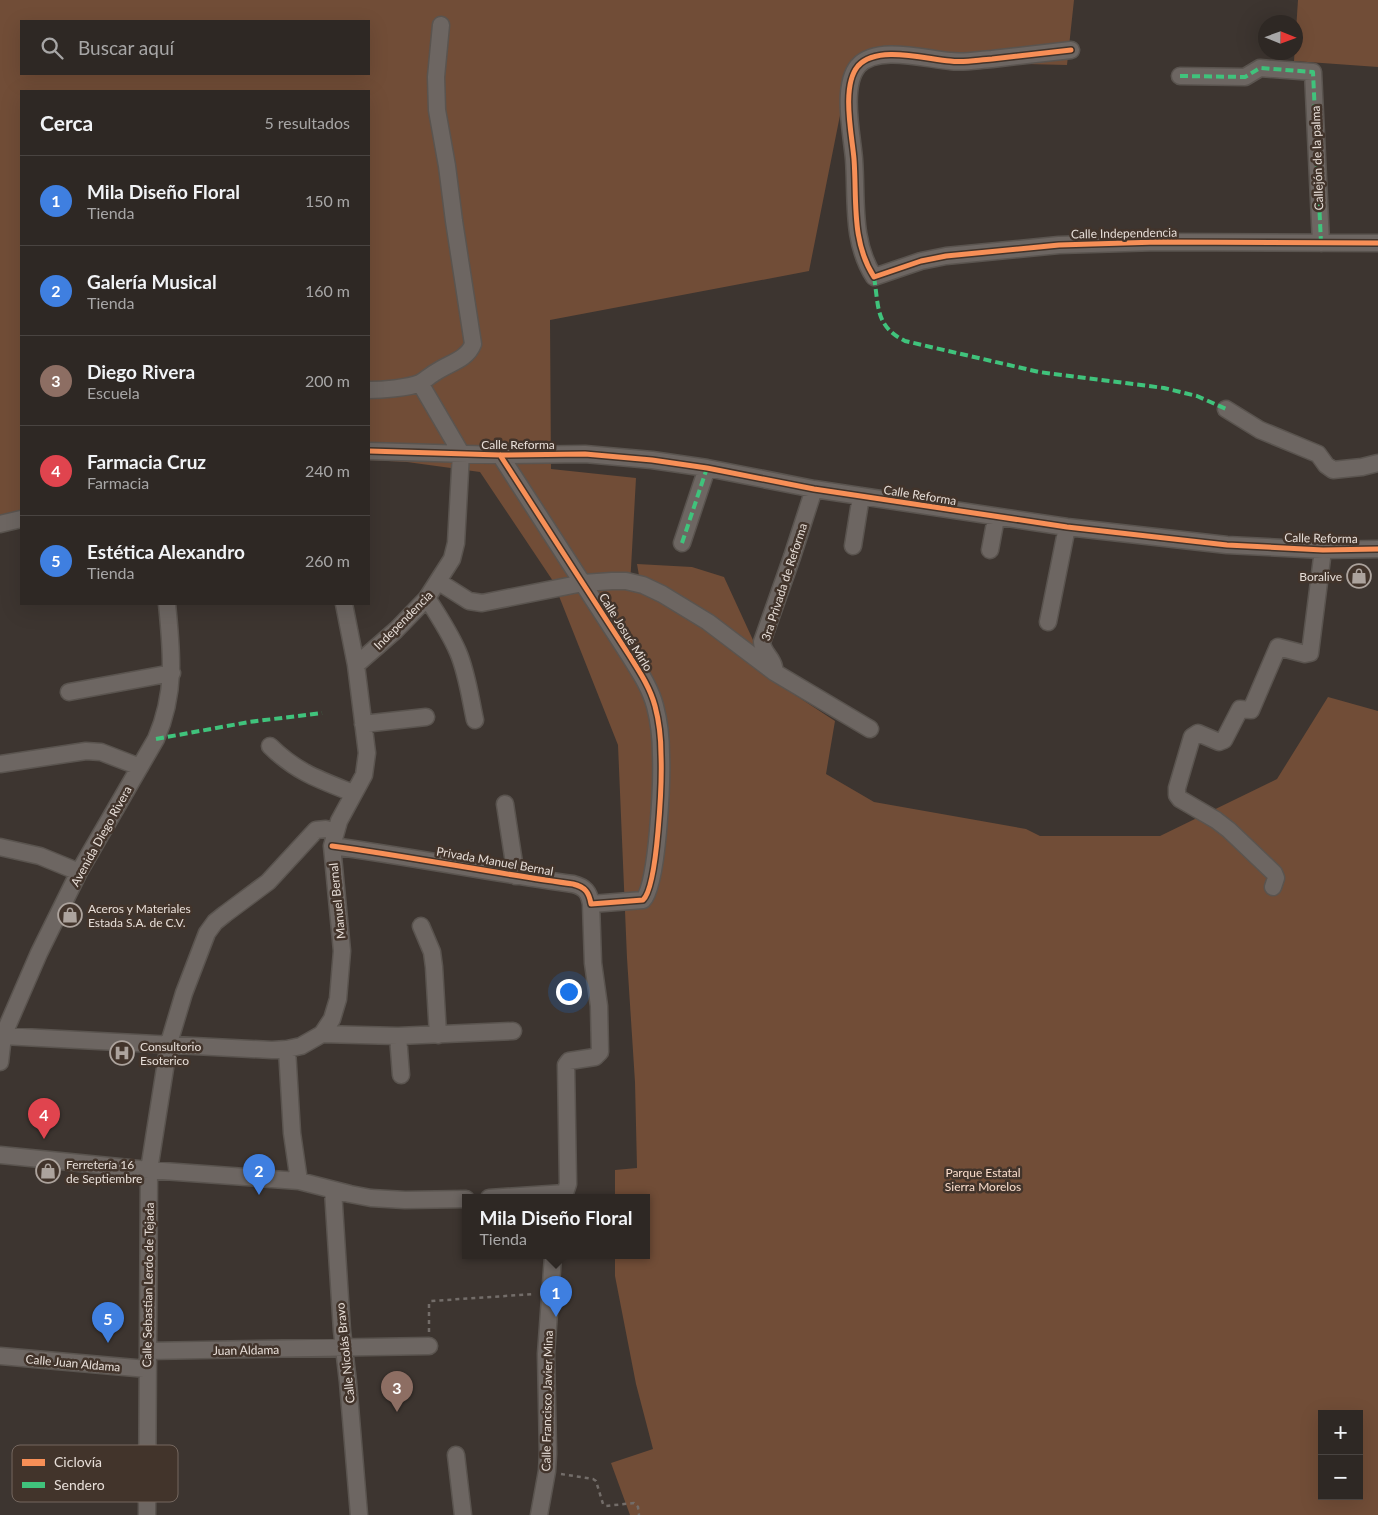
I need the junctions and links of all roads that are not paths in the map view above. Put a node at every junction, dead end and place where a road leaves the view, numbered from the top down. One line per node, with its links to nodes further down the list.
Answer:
1 (441, 25): 6 (street)
2 (1071, 50): 5 (street, Calle Independencia)
3 (1180, 76): 5 (street, Callejón de la palma)
4 (1378, 243): 5 (street, Calle Independencia)
5 (1321, 244)
6 (420, 383): 7 (street); 10 (street)
7 (370, 390)
8 (1226, 409): 12 (street)
9 (370, 451): 10 (street, Calle Reforma)
10 (460, 454): 11 (street, Calle Reforma); 25 (street, Independencia)
11 (500, 455): 13 (street, Calle Reforma); 26 (street, Calle Josué Mirlo)
12 (1378, 463)
13 (707, 468): 14 (street, Calle Reforma); 20 (street)
14 (814, 489): 15 (street, Calle Reforma); 32 (street, 3ra Privada de Reforma)
15 (861, 496): 16 (street, Calle Reforma); 21 (street)
16 (996, 518): 19 (street, Calle Reforma); 23 (street)
17 (20, 519): 18 (street)
18 (0, 524)
19 (1067, 527): 24 (street, Calle Reforma); 30 (street)
20 (682, 543)
21 (853, 546)
22 (1378, 549): 24 (street, Calle Reforma)
23 (990, 550)
24 (1323, 550): 48 (street)
25 (439, 582): 26 (street); 27 (street, Independencia)
26 (583, 582): 32 (street); 49 (street, Calle Josué Mirlo)
27 (427, 598): 31 (street, Independencia); 36 (street)
28 (167, 605): 33 (street, Avenida Diego Rivera)
29 (344, 605): 31 (street)
30 (1048, 622)
31 (356, 665): 37 (street)
32 (774, 672): 38 (street)
33 (172, 673): 34 (street); 41 (street, Avenida Diego Rivera)
34 (69, 692)
35 (426, 717): 37 (street)
36 (475, 720)
37 (363, 724): 42 (street)
38 (870, 729)
39 (270, 746): 42 (street)
40 (0, 764): 41 (street)
41 (140, 767): 46 (street, Avenida Diego Rivera)
42 (354, 793): 44 (street)
43 (505, 804): 47 (street)
44 (333, 839): 47 (street, Privada Manuel Bernal); 52 (street, Manuel Bernal); 56 (street, Calle Sebastian Lerdo de Tejada)
45 (0, 847): 46 (street)
46 (79, 872): 53 (street, Avenida Diego Rivera)
47 (516, 876): 49 (street, Privada Manuel Bernal)
48 (1273, 887)
49 (591, 904): 64 (street)
50 (422, 926): 54 (street)
51 (513, 1031): 54 (street)
52 (322, 1034): 55 (street); 57 (street)
53 (1, 1035): 56 (street); 58 (street, Avenida Diego Rivera)
54 (438, 1035): 55 (street)
55 (398, 1036): 59 (street)
56 (169, 1043): 57 (street); 61 (street, Calle Sebastian Lerdo de Tejada)
57 (287, 1049): 62 (street)
58 (0, 1062)
59 (401, 1075)
60 (0, 1155): 61 (street)
61 (149, 1170): 62 (street); 69 (street, Calle Sebastian Lerdo de Tejada)
62 (299, 1180): 63 (street)
63 (333, 1190): 65 (street); 68 (street, Calle Nicolás Bravo)
64 (563, 1194)
65 (462, 1199)
66 (553, 1259): 78 (street, Calle Francisco Javier Mina)
67 (429, 1346): 68 (street, Juan Aldama)
68 (344, 1349): 69 (street, Juan Aldama); 76 (street, Calle Nicolás Bravo)
69 (148, 1351): 71 (street, Calle Sebastian Lerdo de Tejada)
70 (0, 1356): 71 (street, Calle Juan Aldama)
71 (147, 1369): 72 (street, Calle Sebastian Lerdo de Tejada)
72 (147, 1445)
73 (456, 1455): 77 (street)
74 (147, 1502): 75 (street, Calle Sebastian Lerdo de Tejada)
75 (147, 1515)
76 (359, 1515)
77 (463, 1515)
78 (539, 1515)

